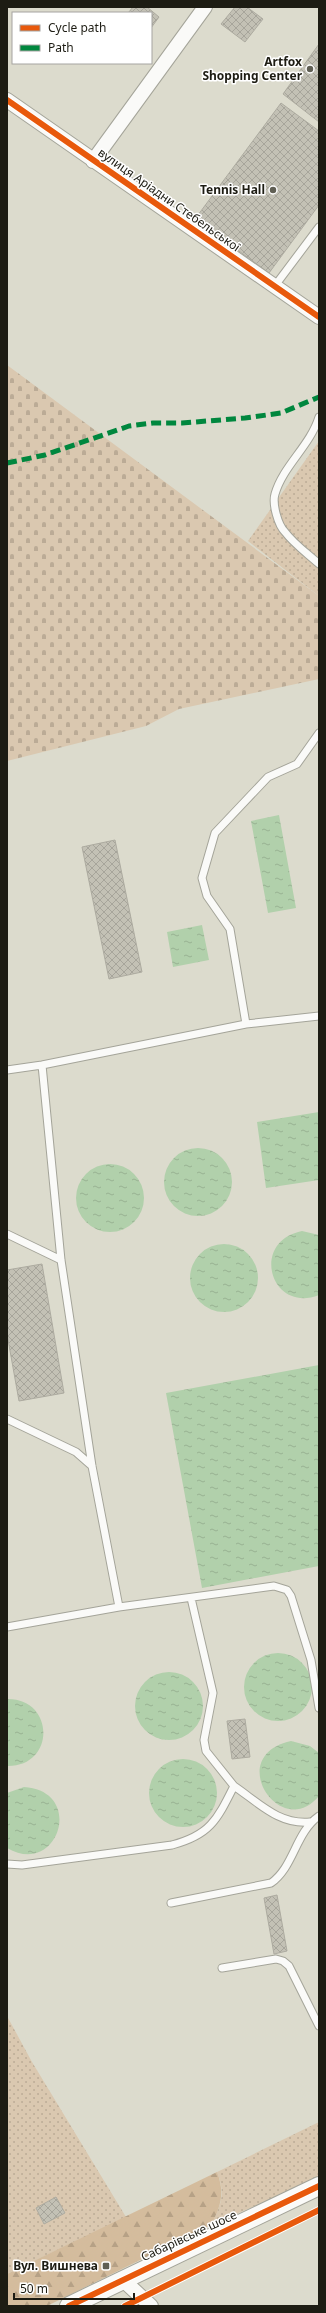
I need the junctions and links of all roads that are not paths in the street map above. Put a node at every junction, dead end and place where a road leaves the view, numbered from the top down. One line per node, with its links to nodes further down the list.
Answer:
1 (205, 7): 3 (street)
2 (7, 100): 3 (street, вулиця Аріадни Стебельської)
3 (93, 161): 5 (street, вулиця Аріадни Стебельської)
4 (319, 226): 5 (lane)
5 (274, 287): 6 (street, вулиця Аріадни Стебельської)
6 (319, 318)
7 (319, 417): 8 (lane)
8 (319, 564)
9 (319, 733): 11 (lane)
10 (319, 1016): 11 (lane)
11 (246, 1024): 12 (lane)
12 (42, 1065): 13 (lane); 15 (lane)
13 (7, 1070)
14 (7, 1234): 15 (lane)
15 (61, 1260): 17 (lane)
16 (7, 1419): 17 (lane)
17 (92, 1466): 19 (lane)
18 (191, 1598): 19 (lane); 21 (lane); 22 (lane)
19 (119, 1607): 20 (lane)
20 (7, 1627)
21 (319, 1708)
22 (234, 1786): 24 (lane); 25 (lane)
23 (319, 1816): 24 (lane)
24 (310, 1822): 26 (lane)
25 (7, 1864)
26 (171, 1903)
27 (222, 1968): 28 (lane)
28 (319, 2026)
29 (319, 2186): 30 (street, Сабарівське шосе)
30 (122, 2279): 31 (street, Сабарівське шосе); 32 (street)
31 (69, 2306)
32 (151, 2306)

